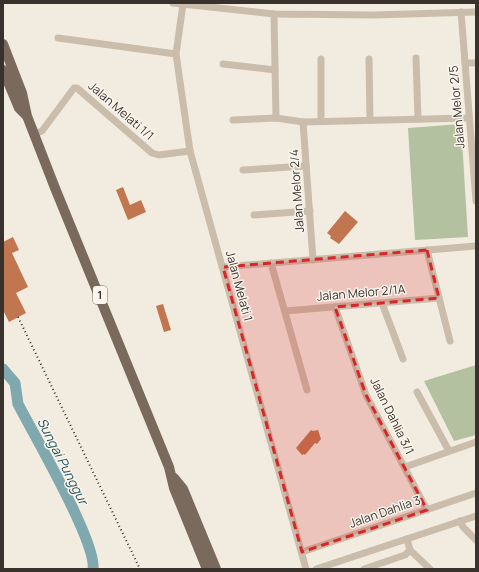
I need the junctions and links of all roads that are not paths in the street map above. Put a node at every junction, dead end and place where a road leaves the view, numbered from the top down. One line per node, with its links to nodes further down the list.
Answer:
1 (173, 3): 2 (street)
2 (183, 4): 5 (street); 8 (street, Jalan Melati 1)
3 (461, 12): 4 (street); 5 (street); 12 (street, Jalan Melor 2/5)
4 (476, 12)
5 (274, 14): 16 (street)
6 (58, 38): 8 (street)
7 (3, 44): 17 (main road, 1)
8 (176, 54): 26 (street, Jalan Melati 1)
9 (416, 58): 20 (street)
10 (321, 59): 23 (street)
11 (369, 59): 22 (street)
12 (465, 63): 13 (street); 19 (street, Jalan Melor 2/5)
13 (476, 63)
14 (223, 64): 16 (street)
15 (3, 70): 17 (main road, 1)
16 (275, 70): 18 (street)
17 (27, 116): 25 (main road, 1)
18 (276, 118): 21 (street); 24 (street)
19 (469, 118): 20 (street); 27 (street, Jalan Melor 2/5)
20 (418, 119): 22 (street)
21 (233, 120)
22 (370, 120): 23 (street)
23 (322, 121): 24 (street)
24 (303, 122): 28 (street, Jalan Melor 2/4)
25 (34, 134): 26 (street, Jalan Melati 1/1); 49 (main road, 1)
26 (190, 151): 37 (street, Jalan Melati 1)
27 (474, 152): 30 (street, Jalan Melor 2/5)
28 (306, 166): 29 (street); 31 (street, Jalan Melor 2/4)
29 (243, 170)
30 (476, 201)
31 (310, 211): 32 (street); 35 (street, Jalan Melor 2/4)
32 (254, 215)
33 (476, 246): 34 (street)
34 (427, 250): 35 (street); 38 (street)
35 (313, 260): 36 (street)
36 (271, 263): 37 (street); 41 (street)
37 (223, 267): 57 (street, Jalan Melati 1)
38 (439, 298): 39 (street, Jalan Melor 2/1A); 42 (street)
39 (382, 303): 40 (street, Jalan Melor 2/1A); 43 (street)
40 (335, 307): 41 (street, Jalan Melor 2/1A); 48 (street, Jalan Dahlia 3/1)
41 (285, 311): 44 (street)
42 (450, 341)
43 (403, 359)
44 (308, 390)
45 (417, 392): 47 (street)
46 (476, 442): 47 (street)
47 (449, 451): 48 (street)
48 (404, 467): 51 (street, Jalan Dahlia 3/1)
49 (172, 475): 58 (main road, 1); 59 (main road, 1)
50 (476, 493): 51 (street, Jalan Dahlia 3)
51 (427, 510): 57 (street, Jalan Dahlia 3)
52 (476, 516): 53 (street)
53 (460, 521): 54 (street); 55 (street)
54 (474, 536)
55 (407, 539): 56 (street); 61 (street)
56 (410, 550): 62 (street); 63 (street)
57 (302, 552): 60 (street, Jalan Melati 1)
58 (207, 569)
59 (216, 569)
60 (306, 569)
61 (316, 569)
62 (364, 569)
63 (430, 569)

